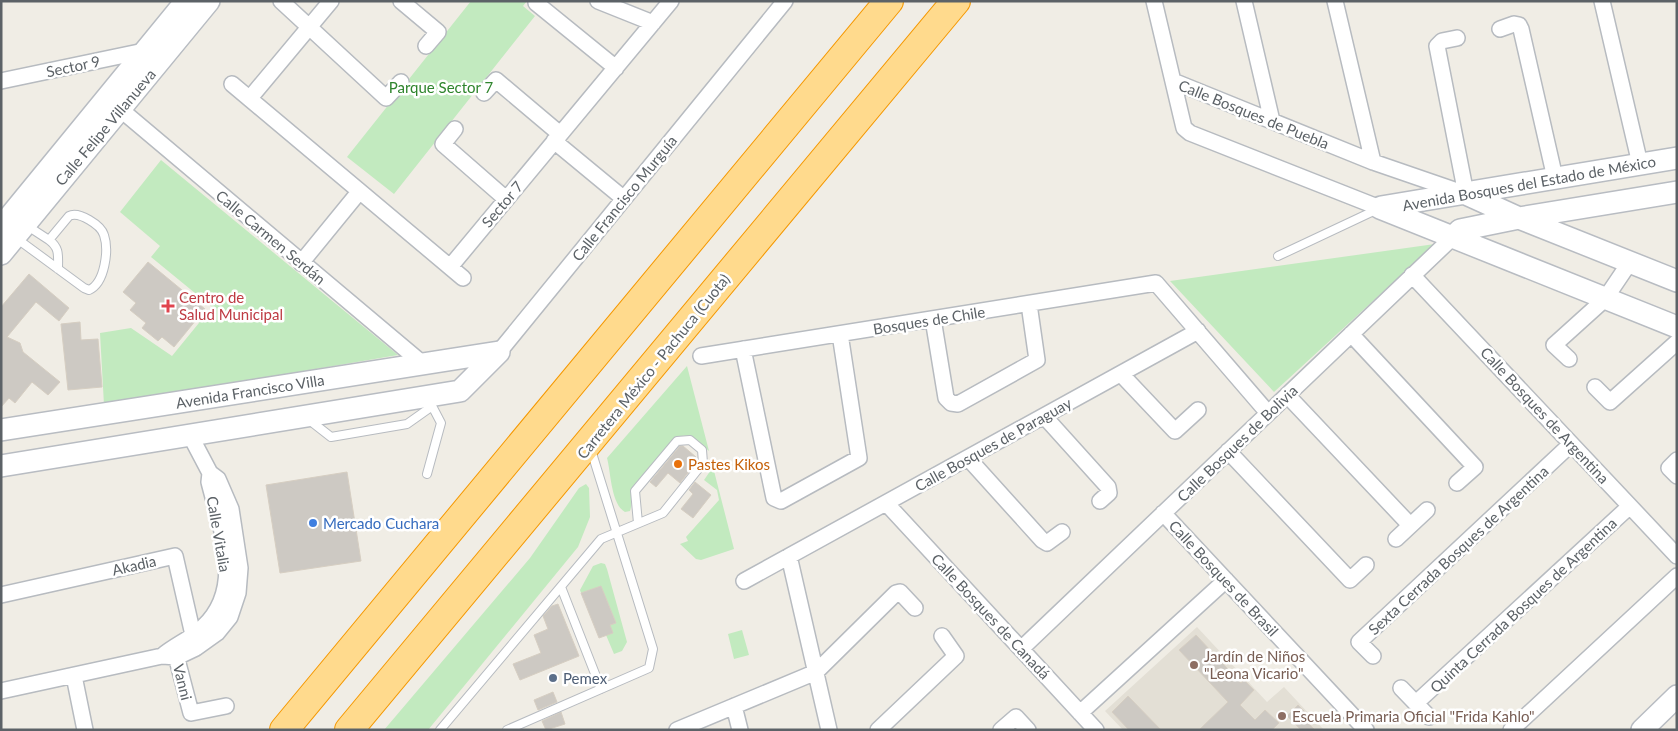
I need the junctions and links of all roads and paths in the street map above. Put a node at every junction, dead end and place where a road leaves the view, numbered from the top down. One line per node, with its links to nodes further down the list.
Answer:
1 (186, 1): 21 (street, Calle Felipe Villanueva)
2 (209, 1): 29 (street, Calle Felipe Villanueva)
3 (281, 1): 17 (street)
4 (331, 1): 17 (street)
5 (401, 1): 20 (street)
6 (538, 1): 22 (street)
7 (598, 1): 16 (street)
8 (671, 1): 16 (street, Sector 7)
9 (784, 1): 40 (street, Calle Francisco Murguía)
10 (890, 1): 124 (highway)
11 (956, 1): 80 (highway, Carretera México - Pachuca (Cuota))
12 (1154, 1): 24 (street)
13 (1244, 1): 30 (street)
14 (1335, 1): 34 (street)
15 (1602, 1): 35 (street)
16 (653, 23): 22 (street, Sector 7)
17 (308, 27): 25 (street); 28 (street)
18 (1500, 29): 36 (street)
19 (1457, 38): 39 (street)
20 (426, 46)
21 (144, 50): 23 (street, Sector 9); 45 (street, Calle Felipe Villanueva)
22 (616, 68): 32 (street, Sector 7)
23 (1, 81)
24 (1173, 81): 30 (street, Calle Bosques de Puebla); 42 (street, Calle Bosques de Puebla)
25 (400, 82)
26 (232, 84): 28 (street)
27 (484, 93): 32 (street)
28 (250, 98): 37 (street)
29 (120, 109): 45 (street, Calle Felipe Villanueva); 52 (street, Calle Carmen Serdán)
30 (1272, 121): 34 (street, Calle Bosques de Puebla)
31 (455, 129): 41 (street)
32 (557, 138): 40 (street); 41 (street, Sector 7)
33 (1677, 158): 35 (street, Avenida Bosques del Estado de México)
34 (1373, 162): 39 (street, Calle Bosques de Puebla)
35 (1640, 164): 36 (street, Avenida Bosques del Estado de México)
36 (1555, 178): 39 (street, Avenida Bosques del Estado de México)
37 (359, 192): 52 (street); 53 (street)
38 (1677, 192): 43 (street)
39 (1466, 194): 42 (street, Avenida Bosques del Estado de México); 44 (street, Calle Bosques de Puebla)
40 (623, 198): 67 (street, Calle Francisco Murguía)
41 (506, 199): 53 (street, Sector 7)
42 (1380, 208): 47 (street, Calle Bosques de Puebla); 50 (lane)
43 (1564, 210): 44 (street); 46 (street)
44 (1519, 218): 46 (street, Calle Bosques de Puebla); 47 (street)
45 (14, 230): 48 (lane); 49 (street, Calle Felipe Villanueva); 54 (lane)
46 (1563, 235): 51 (street, Calle Bosques de Puebla)
47 (1453, 237): 55 (street, Calle Bosques de Bolivia); 58 (street, Calle Bosques de Puebla)
48 (49, 240): 54 (lane); 54 (lane)
49 (1, 254)
50 (1278, 256)
51 (1630, 262): 57 (street, Calle Bosques de Puebla); 58 (street)
52 (301, 263): 70 (street, Calle Carmen Serdán)
53 (450, 268): 56 (street)
54 (58, 269)
55 (1412, 275): 64 (street, Calle Bosques de Bolivia); 81 (street, Calle Bosques de Argentina)
56 (463, 278)
57 (1677, 281)
58 (1605, 299): 61 (street, Calle Bosques de Puebla); 69 (street)
59 (1029, 304): 60 (street, Bosques de Chile); 60 (street); 62 (street, Bosques de Chile)
60 (933, 319): 63 (street, Bosques de Chile)
61 (1677, 327)
62 (1198, 331): 71 (street, Calle Bosques de Paraguay); 76 (street)
63 (840, 334): 66 (street, Bosques de Chile); 66 (street)
64 (1351, 334): 73 (street, Calle Bosques de Bolivia); 88 (street)
65 (1677, 342): 72 (street)
66 (743, 349): 68 (street, Bosques de Chile)
67 (499, 352): 70 (street, Avenida Francisco Villa); 74 (street, Calle Francisco Murguía)
68 (701, 356)
69 (1569, 359)
70 (423, 364): 78 (street, Avenida Francisco Villa)
71 (1121, 374): 75 (street); 77 (street, Calle Bosques de Paraguay)
72 (1595, 387)
73 (1287, 395): 76 (street, Calle Bosques de Bolivia); 95 (street)
74 (430, 401): 79 (street); 86 (lane)
75 (1198, 410)
76 (1268, 413): 82 (street, Calle Bosques de Bolivia)
77 (1044, 416): 83 (street, Calle Bosques de Paraguay); 89 (street)
78 (1, 430)
79 (190, 435): 85 (street); 109 (street, Calle Vitalia)
80 (589, 444): 96 (lane); 126 (highway, Carretera México - Pachuca (Cuota))
81 (1571, 444): 91 (street, Calle Bosques de Argentina); 112 (street, Sexta Cerrada Bosques de Argentina)
82 (1228, 451): 93 (street, Calle Bosques de Bolivia); 101 (street)
83 (968, 458): 90 (street, Calle Bosques de Paraguay); 97 (street)
84 (1677, 460): 87 (street)
85 (1, 466)
86 (427, 474)
87 (1677, 476)
88 (1457, 483)
89 (1100, 502)
90 (886, 503): 99 (street, Calle Bosques de Paraguay); 110 (street, Calle Bosques de Canadá)
91 (1630, 506): 100 (street, Calle Bosques de Argentina); 119 (street, Quinta Cerrada Bosques de Argentina)
92 (1428, 510): 95 (street)
93 (1163, 513): 103 (street, Calle Bosques de Brasil); 110 (street, Calle Bosques de Bolivia)
94 (638, 524): 94 (lane); 96 (lane)
95 (1410, 525): 98 (street)
96 (617, 532): 105 (lane); 116 (lane)
97 (1062, 532)
98 (1396, 538)
99 (789, 556): 104 (street, Calle Bosques de Paraguay); 113 (street)
100 (1677, 556)
101 (1366, 565)
102 (1677, 576): 137 (street)
103 (1226, 580): 122 (street); 136 (street, Calle Bosques de Brasil)
104 (744, 581)
105 (561, 587): 116 (lane); 127 (lane)
106 (1, 595): 109 (street, Akadia)
107 (915, 608): 113 (street)
108 (942, 636): 132 (street)
109 (194, 643): 111 (street, Calle Vitalia)
110 (1020, 649): 122 (street, Calle Bosques de Canadá)
111 (171, 653): 114 (street, Calle Vitalia); 120 (street, Vanni)
112 (1373, 656)
113 (816, 672): 121 (street); 131 (street)
114 (74, 676): 117 (street, Calle Vitalia); 125 (street)
115 (1401, 688): 119 (street, Quinta Cerrada Bosques de Argentina)
116 (601, 689): 128 (lane)
117 (1, 691)
118 (1677, 696): 138 (street)
119 (1416, 703): 123 (street, Quinta Cerrada Bosques de Argentina)
120 (226, 706)
121 (734, 706): 129 (street); 130 (street)
122 (1080, 712): 135 (street, Calle Bosques de Canadá)
123 (1429, 717)
124 (283, 728)
125 (84, 730)
126 (349, 730)
127 (440, 730)
128 (507, 730)
129 (677, 730)
130 (740, 730)
131 (830, 730)
132 (878, 730)
133 (1001, 730): 134 (street)
134 (1028, 730)
135 (1096, 730)
136 (1366, 730)
137 (1511, 730)
138 (1642, 730)

